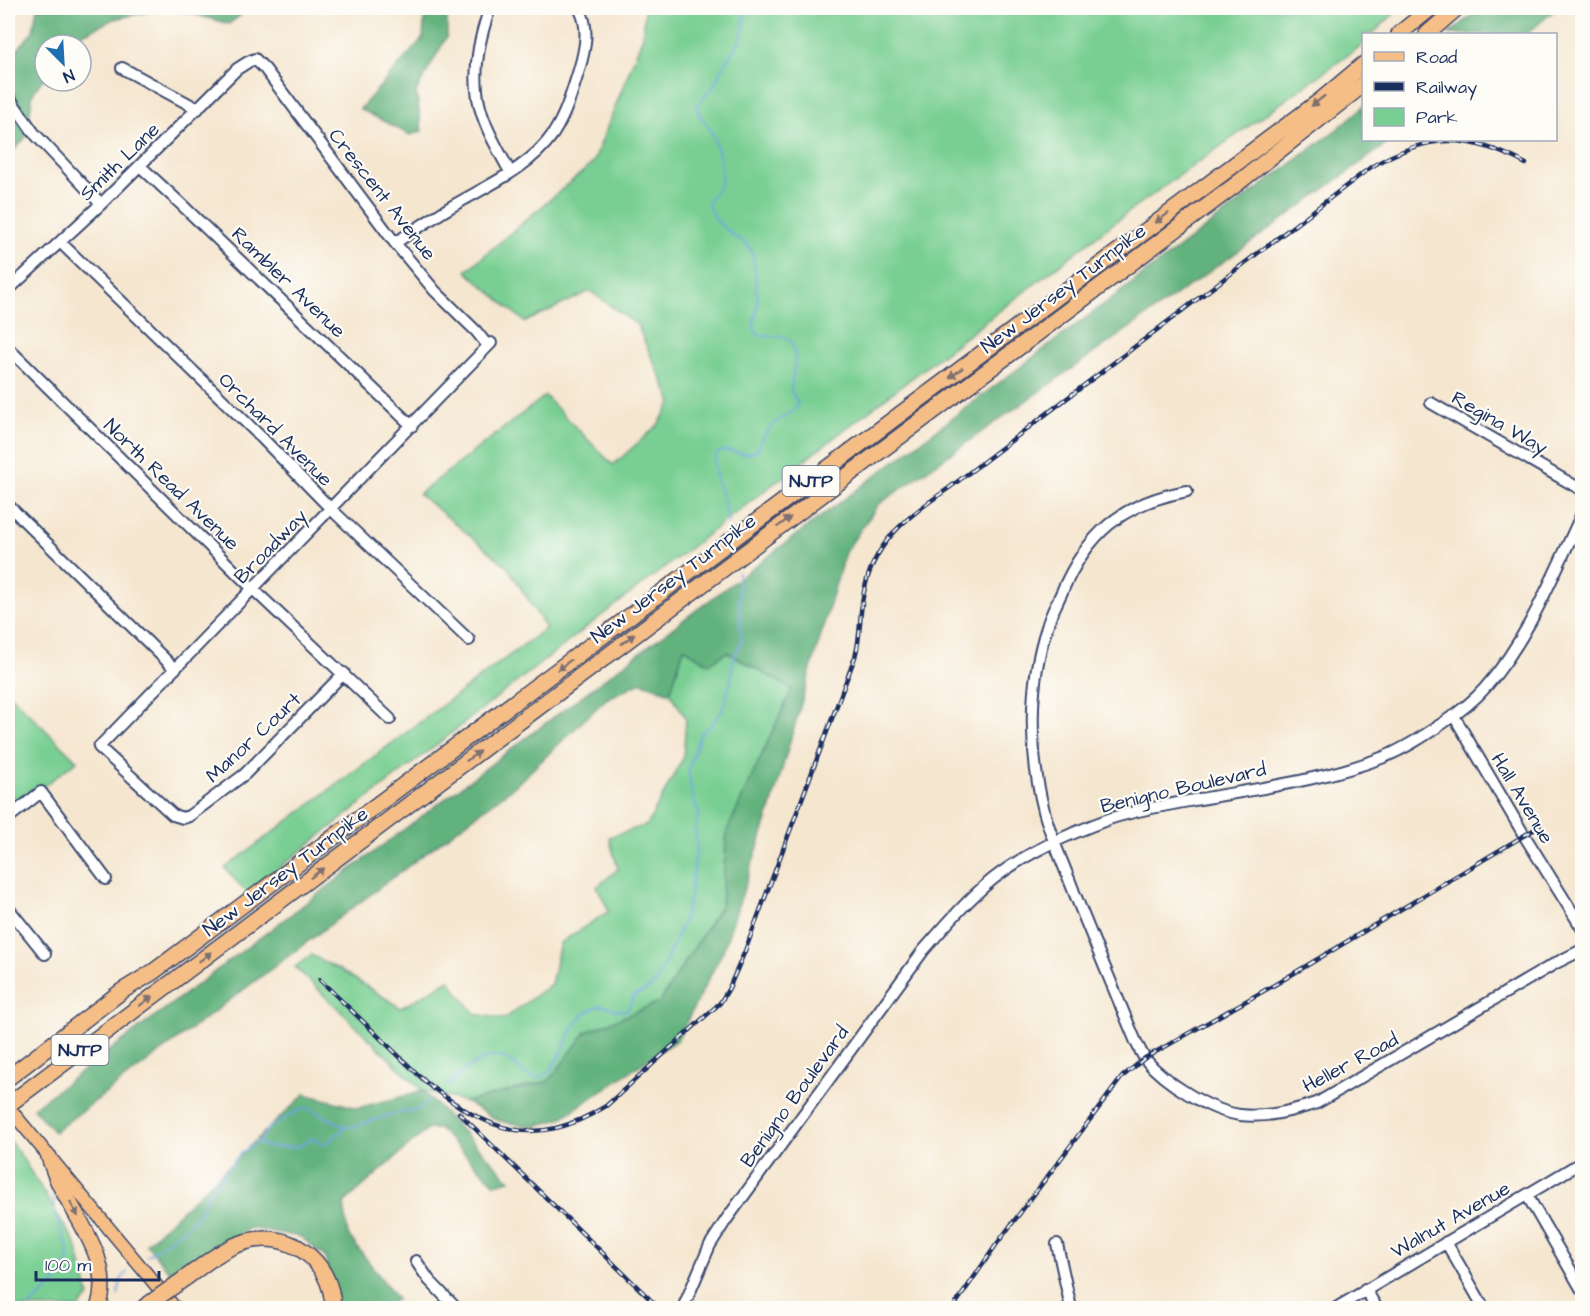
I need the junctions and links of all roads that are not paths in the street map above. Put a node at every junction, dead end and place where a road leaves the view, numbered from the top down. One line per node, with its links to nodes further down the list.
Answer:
1 (490, 8): 14 (street)
2 (1431, 8): 5 (highway)
3 (1457, 8): 6 (highway)
4 (580, 9): 14 (street)
5 (1400, 33)
6 (1428, 33)
7 (255, 59): 12 (street, Smith Lane); 17 (street, Crescent Avenue)
8 (1362, 66): 42 (highway, New Jersey Turnpike / NJTP, one-way to 42)
9 (122, 68): 12 (street)
10 (1362, 86): 43 (highway, New Jersey Turnpike / NJTP, one-way to 10)
11 (8, 96): 15 (street)
12 (198, 109): 13 (street, Smith Lane)
13 (140, 166): 15 (street, Smith Lane); 22 (street, Rambler Avenue)
14 (510, 172): 17 (street)
15 (101, 204): 16 (street, Smith Lane)
16 (60, 242): 18 (street, Smith Lane); 26 (street, Orchard Avenue)
17 (395, 243): 19 (street, Crescent Avenue)
18 (8, 290)
19 (489, 344): 22 (street, Broadway)
20 (8, 348): 28 (street, North Read Avenue)
21 (1431, 403): 24 (street, Regina Way)
22 (412, 426): 26 (street, Broadway)
23 (1187, 490): 36 (street, Heller Road)
24 (1582, 490)
25 (8, 505): 30 (street)
26 (332, 509): 28 (street, Broadway); 29 (street, Orchard Avenue)
27 (1582, 514): 32 (street, Benigno Boulevard)
28 (254, 589): 30 (street, Broadway); 31 (street, North Read Avenue)
29 (469, 640)
30 (175, 669): 35 (street, Broadway)
31 (344, 673): 33 (street, North Read Avenue); 35 (street, Manor Court)
32 (1454, 716): 36 (street, Benigno Boulevard); 39 (street, Hall Avenue)
33 (390, 719)
34 (8, 818): 37 (street)
35 (181, 818)
36 (1055, 842): 40 (street, Heller Road); 60 (street, Benigno Boulevard)
37 (106, 879)
38 (8, 908): 41 (street)
39 (1582, 928)
40 (1582, 950)
41 (45, 954)
42 (13, 1072)
43 (8, 1106): 44 (main road)
44 (49, 1157): 53 (highway, one-way to 53); 56 (main road)
45 (1582, 1161): 46 (street, Walnut Avenue)
46 (1527, 1196): 47 (street, Walnut Avenue); 52 (street)
47 (1446, 1242): 51 (street, Walnut Avenue); 64 (street)
48 (1057, 1244): 61 (street)
49 (416, 1262): 59 (street)
50 (186, 1282): 54 (highway, bridge); 55 (highway); 57 (highway); 58 (highway)
51 (1365, 1289): 62 (street, Walnut Avenue); 63 (street)
52 (1582, 1290)
53 (98, 1308)
54 (143, 1308)
55 (154, 1308)
56 (175, 1308)
57 (325, 1308)
58 (333, 1308)
59 (456, 1308)
60 (683, 1308)
61 (1071, 1308)
62 (1336, 1308)
63 (1377, 1308)
64 (1484, 1308)

